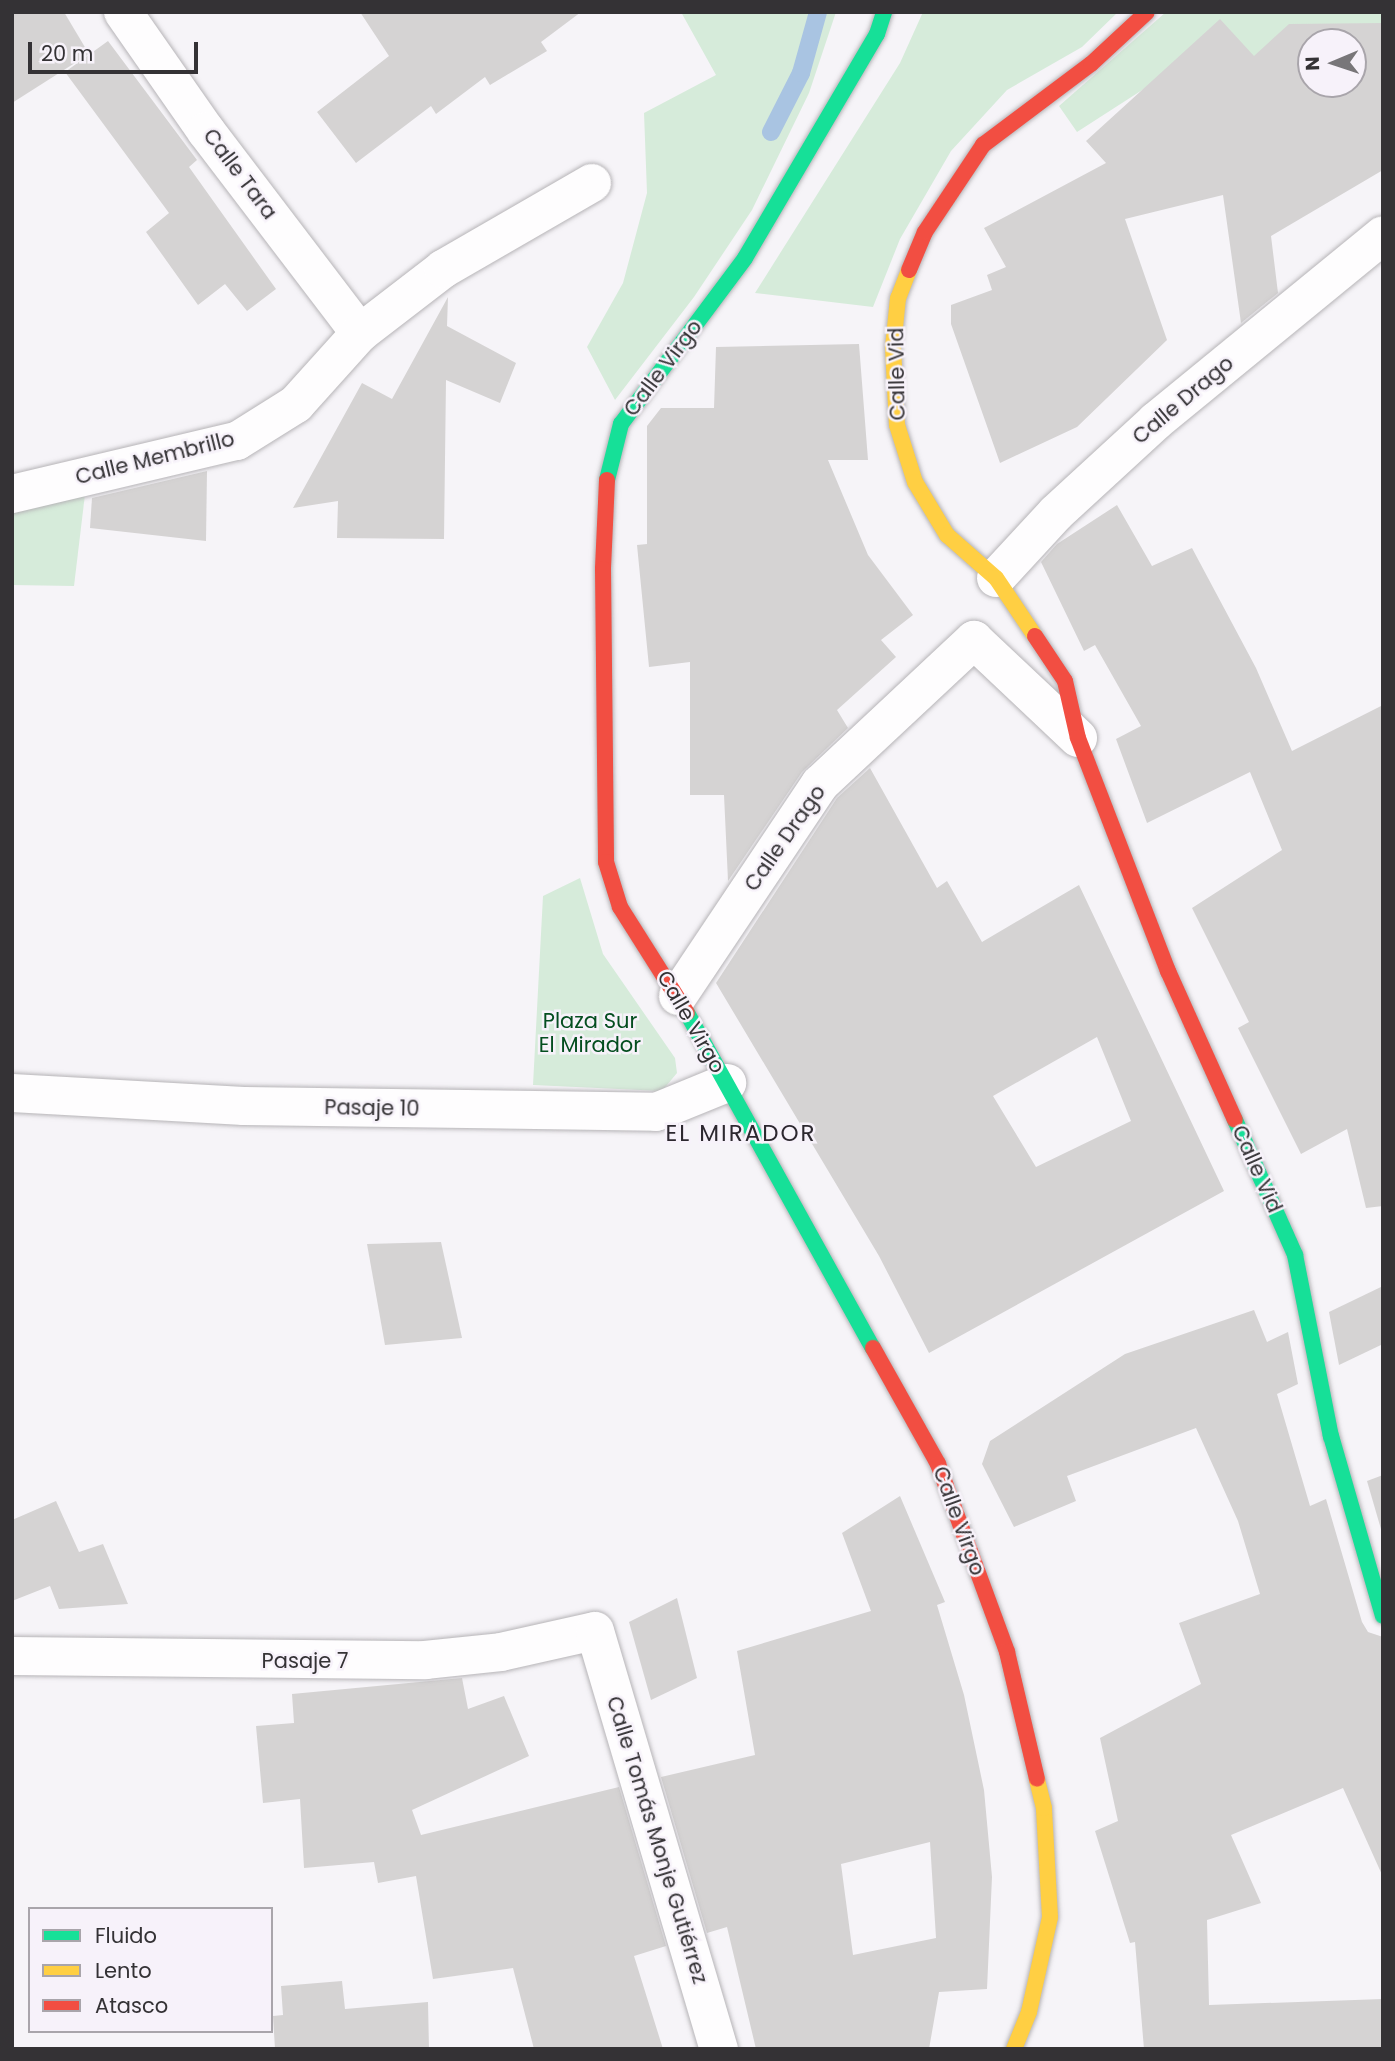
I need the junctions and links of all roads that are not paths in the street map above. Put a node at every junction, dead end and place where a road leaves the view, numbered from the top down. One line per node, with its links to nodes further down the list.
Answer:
1 (123, 12): 6 (street, Calle Tara)
2 (884, 12): 11 (street, Calle Virgo)
3 (1147, 12): 8 (street, Calle Vid)
4 (592, 184): 6 (street, Calle Membrillo)
5 (1383, 236): 8 (street, Calle Drago)
6 (360, 334): 7 (street, Calle Membrillo)
7 (12, 494)
8 (996, 578): 10 (street, Calle Vid)
9 (974, 640): 10 (street, Calle Vid); 11 (street, Calle Drago)
10 (1078, 738): 14 (street, Calle Vid)
11 (678, 996): 12 (street, Calle Virgo)
12 (727, 1083): 13 (street, Pasaje 10); 18 (street, Calle Virgo)
13 (12, 1093)
14 (1383, 1616)
15 (595, 1631): 16 (street, Pasaje 7); 17 (street, Calle Tomás Monje Gutiérrez)
16 (12, 1656)
17 (719, 2049)
18 (1014, 2049)

